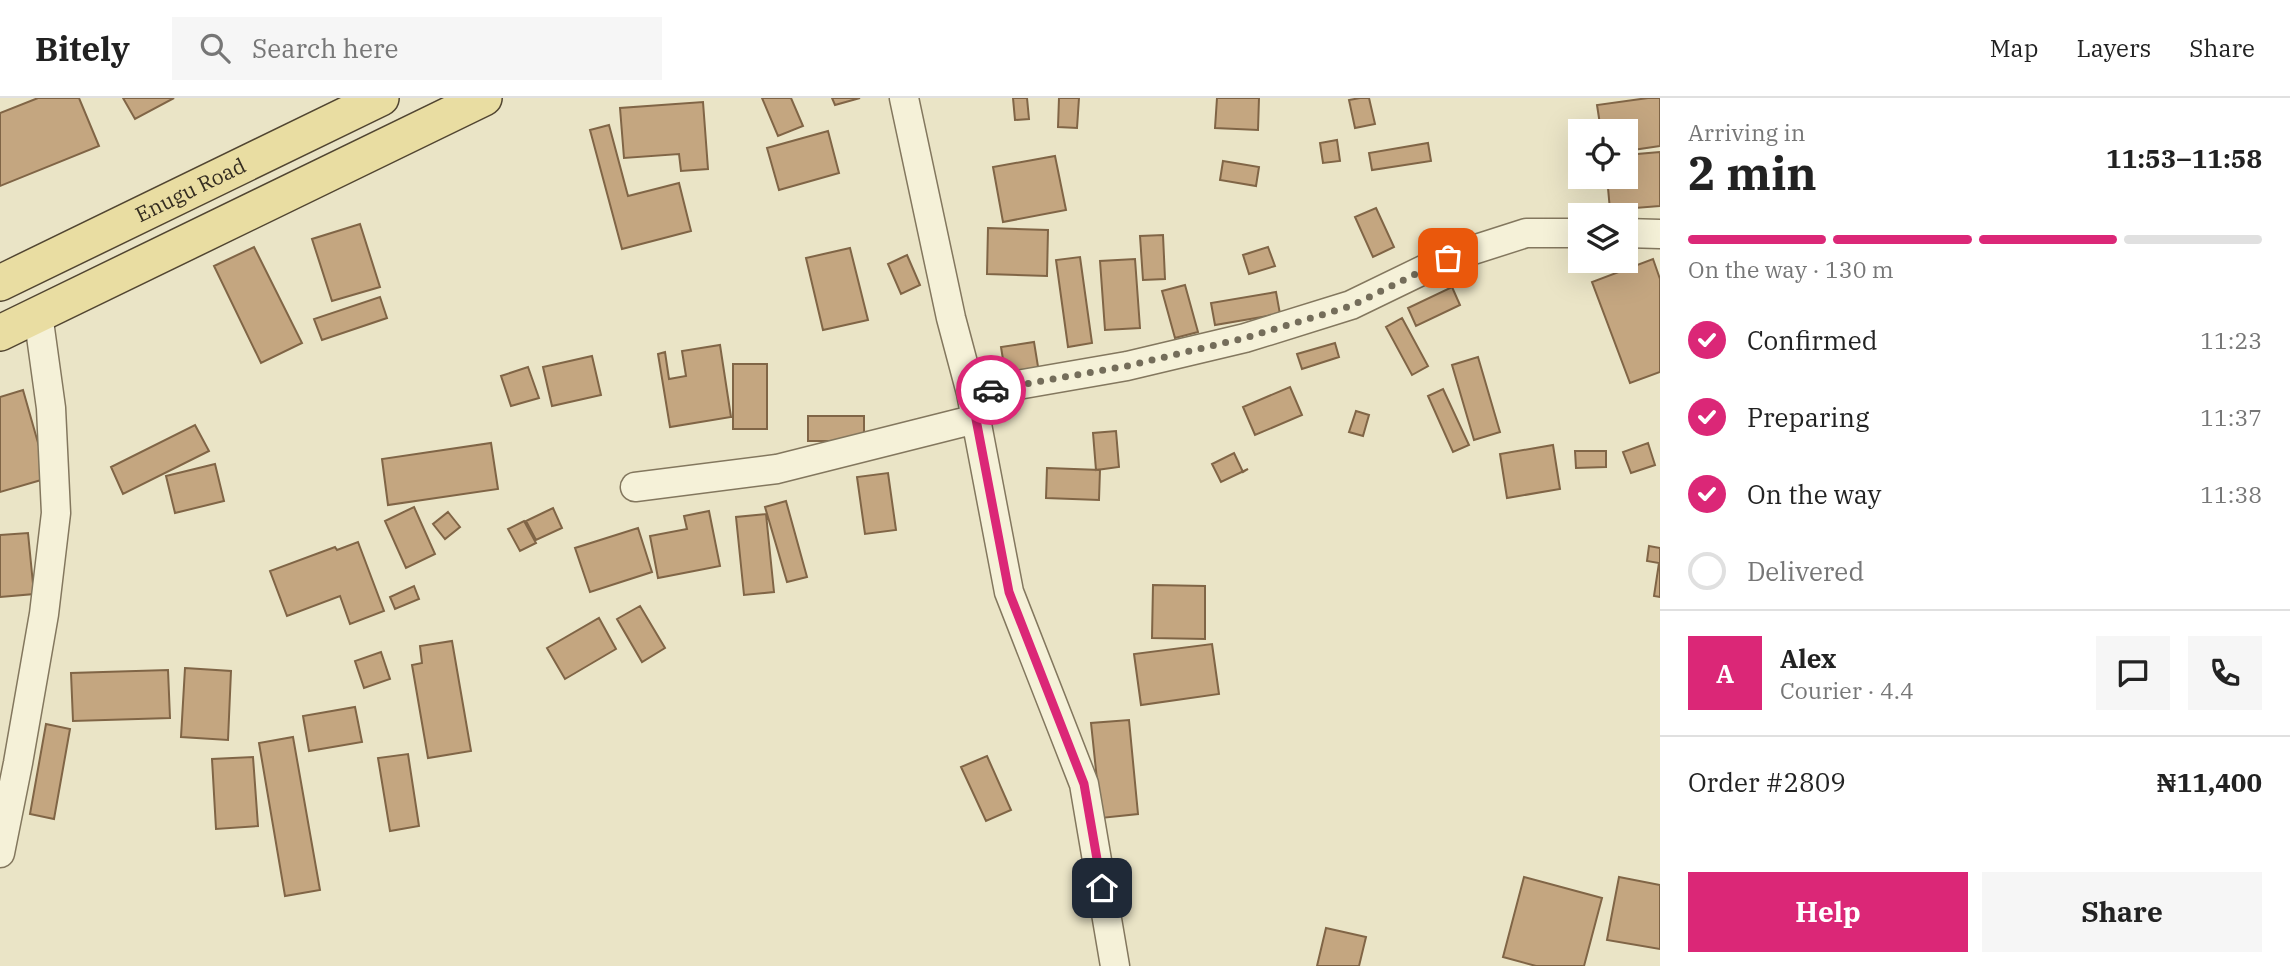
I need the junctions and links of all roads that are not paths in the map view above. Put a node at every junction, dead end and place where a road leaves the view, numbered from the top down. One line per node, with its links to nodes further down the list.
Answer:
1 (382, 98): 7 (main road, Enugu Road)
2 (484, 98): 8 (main road)
3 (904, 98): 10 (street)
4 (1568, 233): 10 (street)
5 (1638, 233): 6 (street)
6 (1660, 234)
7 (0, 283)
8 (38, 314): 9 (main road); 12 (street)
9 (0, 332)
10 (973, 406): 11 (street); 13 (street)
11 (635, 487)
12 (0, 849)
13 (1115, 966)

